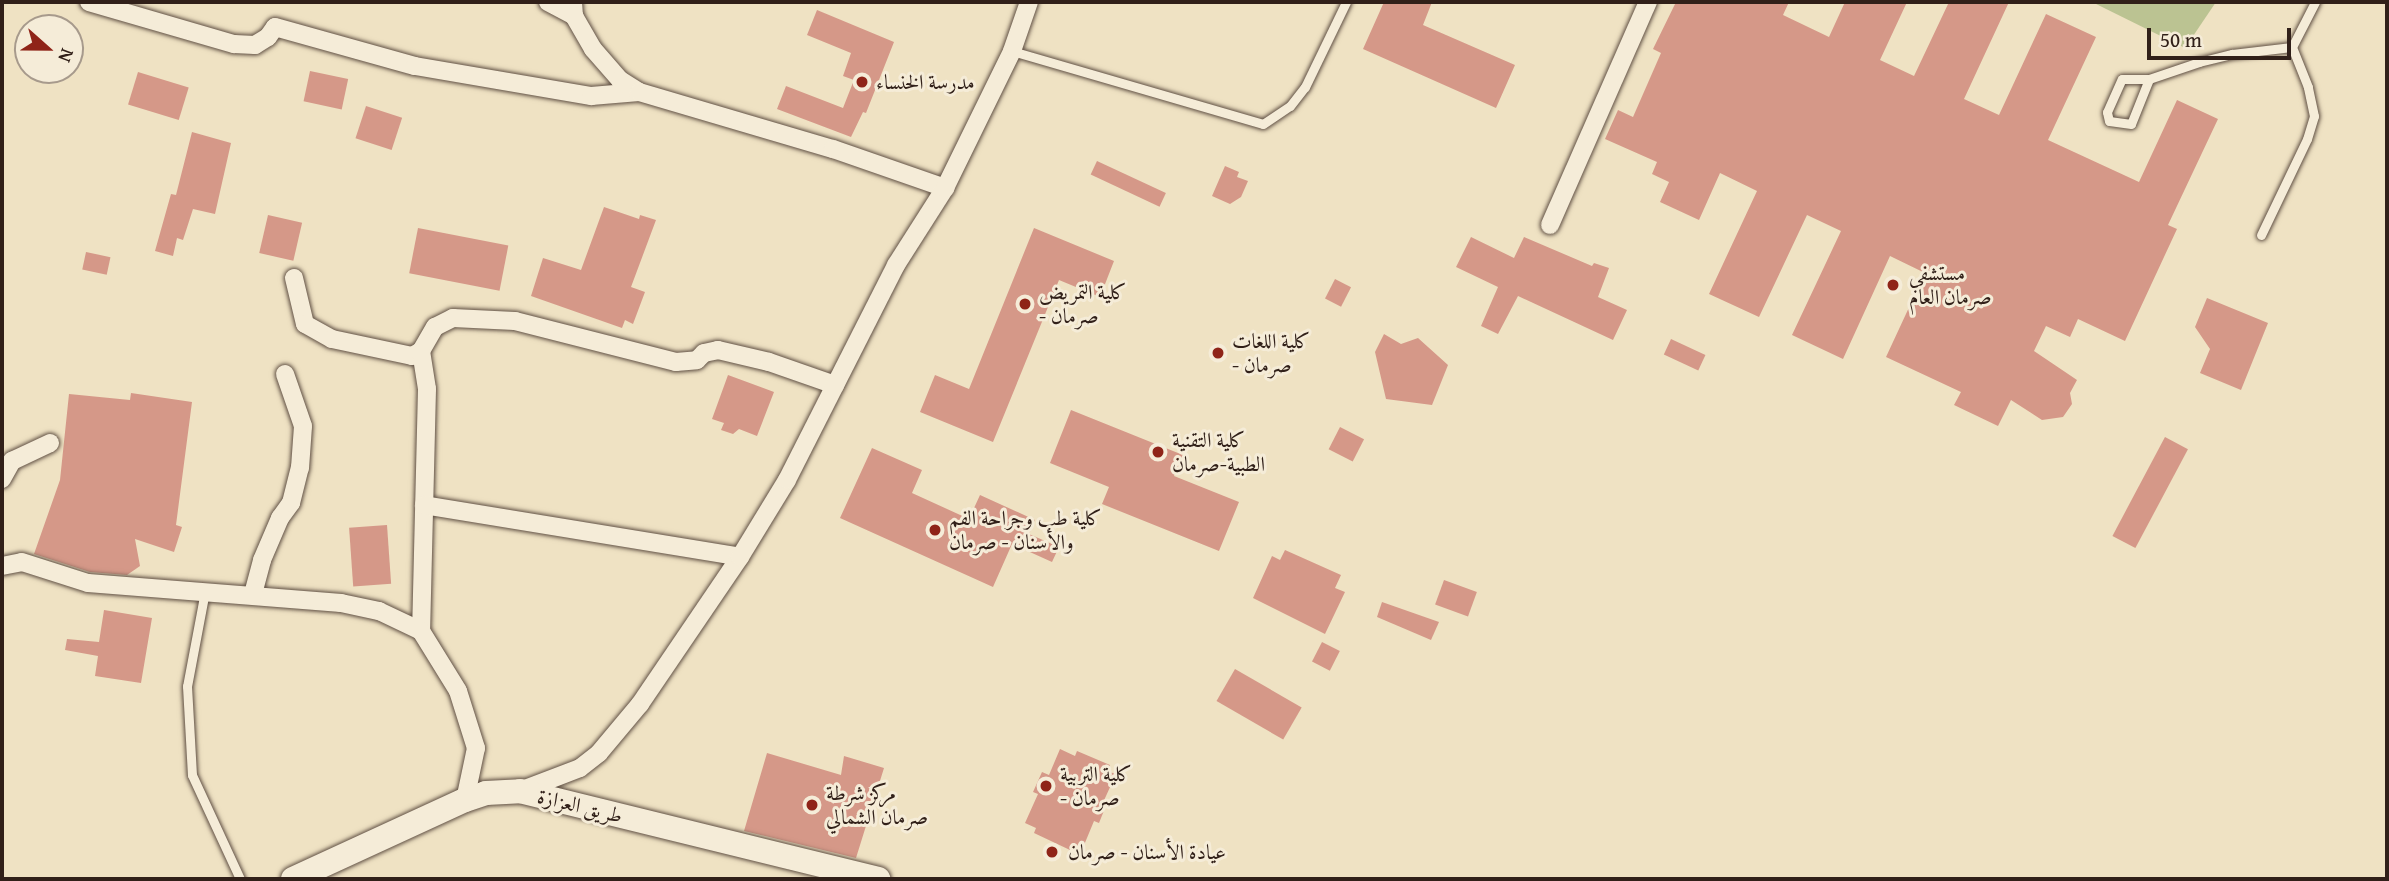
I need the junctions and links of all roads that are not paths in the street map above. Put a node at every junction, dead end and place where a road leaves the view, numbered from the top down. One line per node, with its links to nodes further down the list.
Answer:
1 (89, 2): 11 (street)
2 (548, 2): 7 (street)
3 (1029, 2): 9 (street)
4 (1346, 2): 9 (lane)
5 (1648, 2): 13 (street)
6 (2315, 2): 8 (lane)
7 (574, 9): 11 (street)
8 (2292, 47): 10 (lane); 14 (lane)
9 (1012, 51): 12 (street)
10 (2149, 79): 10 (lane)
11 (639, 92): 12 (street)
12 (945, 188): 18 (street)
13 (1550, 225)
14 (2261, 236)
15 (294, 278): 16 (street)
16 (421, 351): 18 (street); 21 (street)
17 (285, 374): 25 (street)
18 (835, 386): 22 (street)
19 (50, 443): 20 (street)
20 (2, 480)
21 (424, 505): 22 (street); 26 (street)
22 (740, 557): 27 (street)
23 (2, 566): 24 (street)
24 (205, 591): 25 (street); 29 (lane)
25 (253, 594): 26 (street)
26 (421, 631): 28 (street)
27 (520, 791): 28 (street, طريق العزازة); 31 (street, طريق العزازة)
28 (465, 800): 30 (street, طريق العزازة)
29 (240, 879)
30 (293, 879)
31 (878, 879)

